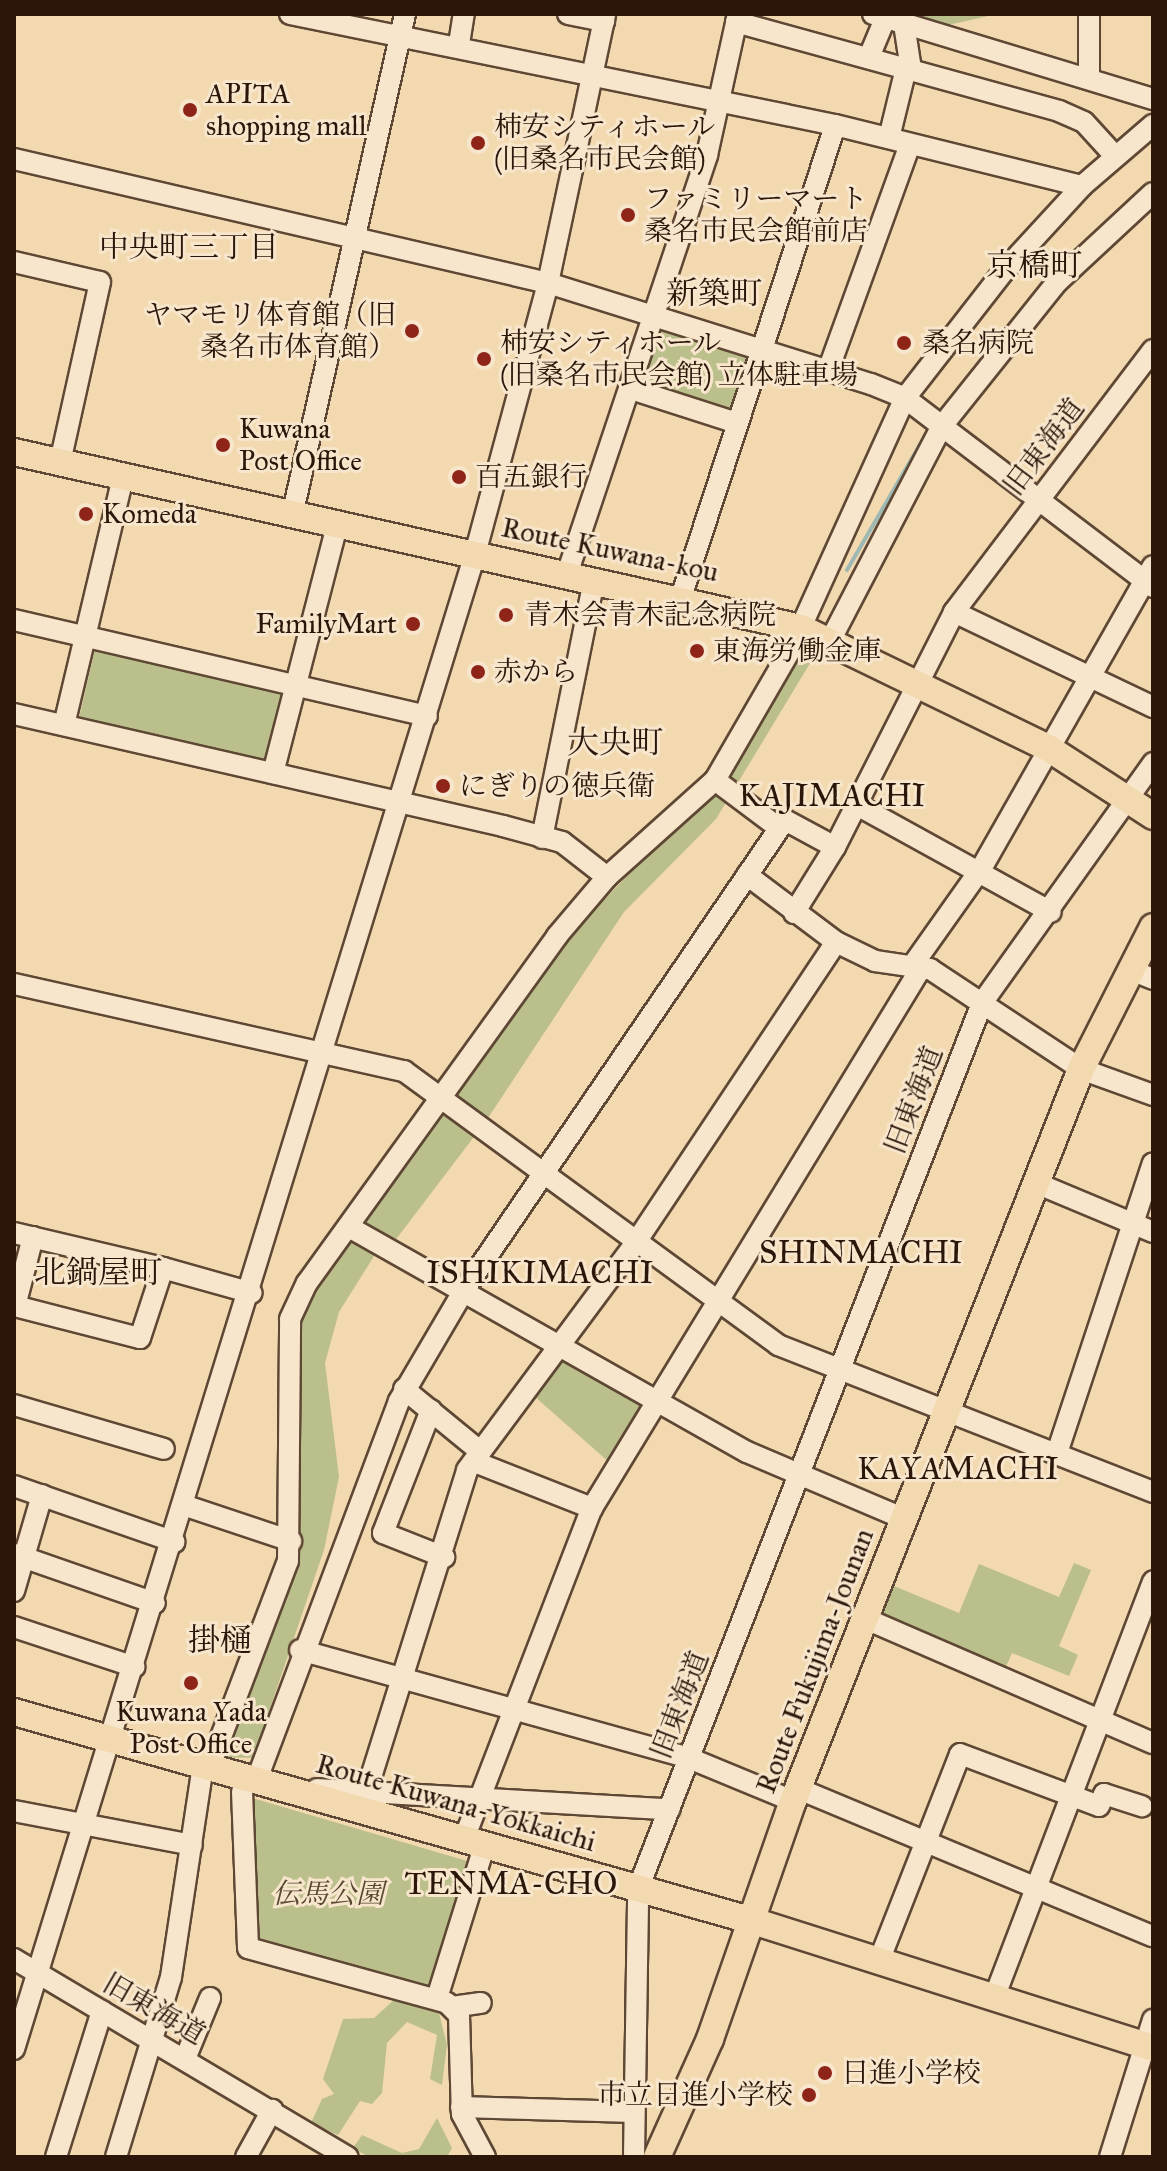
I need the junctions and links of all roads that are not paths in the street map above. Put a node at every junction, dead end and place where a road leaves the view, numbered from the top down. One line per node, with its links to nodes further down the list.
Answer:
1 (290, 14): 9 (street)
2 (405, 14): 9 (street)
3 (464, 14): 10 (street)
4 (568, 14): 6 (street)
5 (1089, 14): 14 (street)
6 (605, 18): 13 (street)
7 (737, 18): 11 (street); 16 (street)
8 (892, 19): 11 (street); 12 (street); 14 (street)
9 (400, 37): 10 (street); 25 (street)
10 (459, 44): 13 (street)
11 (869, 57): 12 (street)
12 (908, 68): 19 (street); 21 (street)
13 (593, 74): 16 (street); 27 (street)
14 (1089, 74): 15 (street)
15 (1153, 99)
16 (719, 101): 17 (street); 28 (street)
17 (835, 125): 19 (street); 29 (street)
18 (1153, 125): 21 (street)
19 (889, 138): 20 (street)
20 (910, 144): 23 (street); 31 (street)
21 (1115, 156): 23 (street)
22 (14, 159): 25 (street)
23 (1082, 186): 33 (street)
24 (1153, 193): 35 (street)
25 (357, 238): 27 (street); 40 (street)
26 (14, 262): 37 (street)
27 (548, 283): 28 (street); 42 (street)
28 (654, 311): 29 (street); 32 (street)
29 (759, 346): 31 (street); 34 (street)
30 (1153, 350): 39 (street, 旧東海道)
31 (829, 368): 33 (street)
32 (631, 389): 34 (street); 43 (street)
33 (905, 398): 35 (street); 49 (street)
34 (734, 422): 46 (street)
35 (942, 426): 39 (street); 51 (street)
36 (14, 452): 37 (main road, Route Kuwana-kou)
37 (60, 463): 38 (main road, Route Kuwana-kou)
38 (123, 478): 40 (main road, Route Kuwana-kou); 50 (street)
39 (1039, 500): 44 (street); 47 (street, 旧東海道)
40 (292, 516): 41 (main road, Route Kuwana-kou)
41 (337, 526): 42 (main road, Route Kuwana-kou); 54 (street)
42 (475, 554): 43 (main road, Route Kuwana-kou); 57 (street)
43 (567, 574): 45 (main road, Route Kuwana-kou)
44 (1150, 578): 52 (street)
45 (594, 579): 46 (main road, Route Kuwana-kou); 67 (street)
46 (681, 597): 49 (main road, Route Kuwana-kou)
47 (954, 612): 52 (street); 53 (street, 旧東海道)
48 (14, 620): 50 (street)
49 (801, 628): 51 (main road, Route Kuwana-kou); 62 (street)
50 (86, 637): 54 (street); 58 (street)
51 (830, 641): 53 (main road, Route Kuwana-kou)
52 (1090, 676): 55 (street); 59 (street)
53 (919, 684): 59 (main road, Route Kuwana-kou); 64 (street, 旧東海道)
54 (296, 686): 57 (street); 61 (street)
55 (1153, 707)
56 (14, 714): 58 (street)
57 (427, 716): 63 (street)
58 (64, 725): 61 (street)
59 (1048, 748): 65 (main road, Route Kuwana-kou); 69 (street)
60 (1153, 763): 65 (street, 旧東海道)
61 (273, 773): 63 (street)
62 (715, 780): 66 (street); 71 (street)
63 (401, 804): 67 (street); 80 (street)
64 (859, 806): 68 (street, 旧東海道); 69 (street)
65 (1142, 809): 72 (street, 旧東海道)
66 (779, 828): 68 (street); 70 (street)
67 (542, 838): 71 (street)
68 (835, 847): 73 (street, 旧東海道)
69 (977, 874): 72 (street); 76 (street)
70 (747, 875): 73 (street); 85 (street)
71 (607, 877): 83 (street)
72 (1051, 912): 79 (street, 旧東海道)
73 (794, 913): 75 (street)
74 (1153, 927): 77 (main road, Route Fukujima-Jounan)
75 (836, 942): 76 (street); 91 (street)
76 (916, 967): 79 (street); 95 (street)
77 (1142, 974): 81 (main road, Route Fukujima-Jounan)
78 (14, 984): 80 (street)
79 (982, 1003): 81 (street); 97 (street, 旧東海道)
80 (325, 1051): 83 (street); 94 (street)
81 (1081, 1069): 82 (street); 86 (main road, Route Fukujima-Jounan)
82 (1153, 1095)
83 (438, 1097): 85 (street); 88 (street)
84 (1153, 1163): 87 (street)
85 (543, 1176): 91 (street); 93 (street)
86 (1036, 1183): 87 (street); 101 (main road, Route Fukujima-Jounan)
87 (1132, 1223): 89 (street); 104 (street)
88 (349, 1227): 93 (street); 113 (street)
89 (1153, 1232)
90 (24, 1235): 92 (street); 92 (street)
91 (634, 1245): 95 (street); 96 (street)
92 (163, 1268): 94 (street)
93 (464, 1290): 96 (street); 98 (street)
94 (252, 1293): 110 (street)
95 (721, 1307): 97 (street); 99 (street)
96 (561, 1347): 99 (street); 105 (street)
97 (840, 1370): 101 (street); 106 (street, 旧東海道)
98 (404, 1389): 102 (street); 122 (street)
99 (657, 1401): 106 (street); 111 (street)
100 (14, 1405): 103 (street)
101 (945, 1409): 104 (street); 112 (main road, Route Fukujima-Jounan)
102 (431, 1410): 105 (street); 116 (street)
103 (164, 1449)
104 (1057, 1453): 108 (street)
105 (478, 1457): 111 (street); 116 (street)
106 (798, 1475): 112 (street); 130 (street, 旧東海道)
107 (14, 1486): 109 (street)
108 (1153, 1492)
109 (42, 1495): 114 (street); 115 (street)
110 (186, 1506): 113 (street); 114 (street)
111 (592, 1508): 125 (street)
112 (905, 1519): 120 (main road, Route Fukujima-Jounan)
113 (291, 1541): 131 (street)
114 (175, 1542): 119 (street)
115 (19, 1556): 118 (street); 119 (street)
116 (444, 1557): 124 (street)
117 (1153, 1581): 127 (street)
118 (14, 1591)
119 (155, 1603): 123 (street)
120 (866, 1619): 127 (street); 134 (main road, Route Fukujima-Jounan)
121 (14, 1627): 123 (street)
122 (300, 1650): 124 (street); 132 (street)
123 (135, 1667): 128 (street)
124 (407, 1678): 125 (street); 136 (street)
125 (513, 1709): 130 (street); 135 (street)
126 (14, 1712): 128 (main road, Route Kuwana-Yokkaichi)
127 (1100, 1720): 129 (street); 133 (street)
128 (113, 1736): 131 (main road, Route Kuwana-Yokkaichi); 140 (street)
129 (1153, 1743)
130 (689, 1758): 134 (street); 138 (street, 旧東海道)
131 (206, 1766): 132 (main road, Route Kuwana-Yokkaichi); 143 (street)
132 (250, 1785): 136 (main road, Route Kuwana-Yokkaichi); 153 (street)
133 (1071, 1794): 137 (street); 141 (street); 145 (street)
134 (796, 1795): 141 (street); 146 (main road, Route Fukujima-Jounan)
135 (478, 1797): 136 (street); 138 (street); 142 (street)
136 (364, 1801): 142 (main road, Route Kuwana-Yokkaichi)
137 (1142, 1806)
138 (669, 1809): 144 (street, 旧東海道)
139 (14, 1811): 140 (street)
140 (85, 1830): 143 (street); 150 (street)
141 (924, 1841): 145 (street); 149 (street)
142 (474, 1842): 144 (main road, Route Kuwana-Yokkaichi); 153 (street)
143 (192, 1845): 157 (street)
144 (638, 1889): 146 (main road, Route Kuwana-Yokkaichi); 163 (street, 旧東海道)
145 (1036, 1889): 147 (street); 152 (street)
146 (750, 1920): 149 (main road, Route Kuwana-Yokkaichi); 170 (main road, Route Fukujima-Jounan)
147 (1153, 1936)
148 (14, 1959): 150 (street, 旧東海道)
149 (879, 1961): 152 (main road, Route Kuwana-Yokkaichi)
150 (40, 1974): 155 (street, 旧東海道); 159 (street)
151 (210, 1998): 160 (street)
152 (994, 1998): 158 (main road, Route Kuwana-Yokkaichi)
153 (444, 2003): 154 (street); 161 (street)
154 (481, 2003)
155 (102, 2011): 157 (street, 旧東海道); 165 (street)
156 (1153, 2020): 158 (street)
157 (148, 2038): 160 (street, 旧東海道); 166 (street)
158 (1149, 2047): 171 (street)
159 (14, 2049)
160 (185, 2059): 162 (street, 旧東海道)
161 (461, 2107): 163 (street); 168 (street)
162 (272, 2110): 164 (street, 旧東海道); 167 (street)
163 (632, 2112): 169 (street, 旧東海道)
164 (340, 2155)
165 (56, 2157)
166 (116, 2157)
167 (246, 2157)
168 (485, 2157)
169 (634, 2157)
170 (657, 2157)
171 (1110, 2157)

